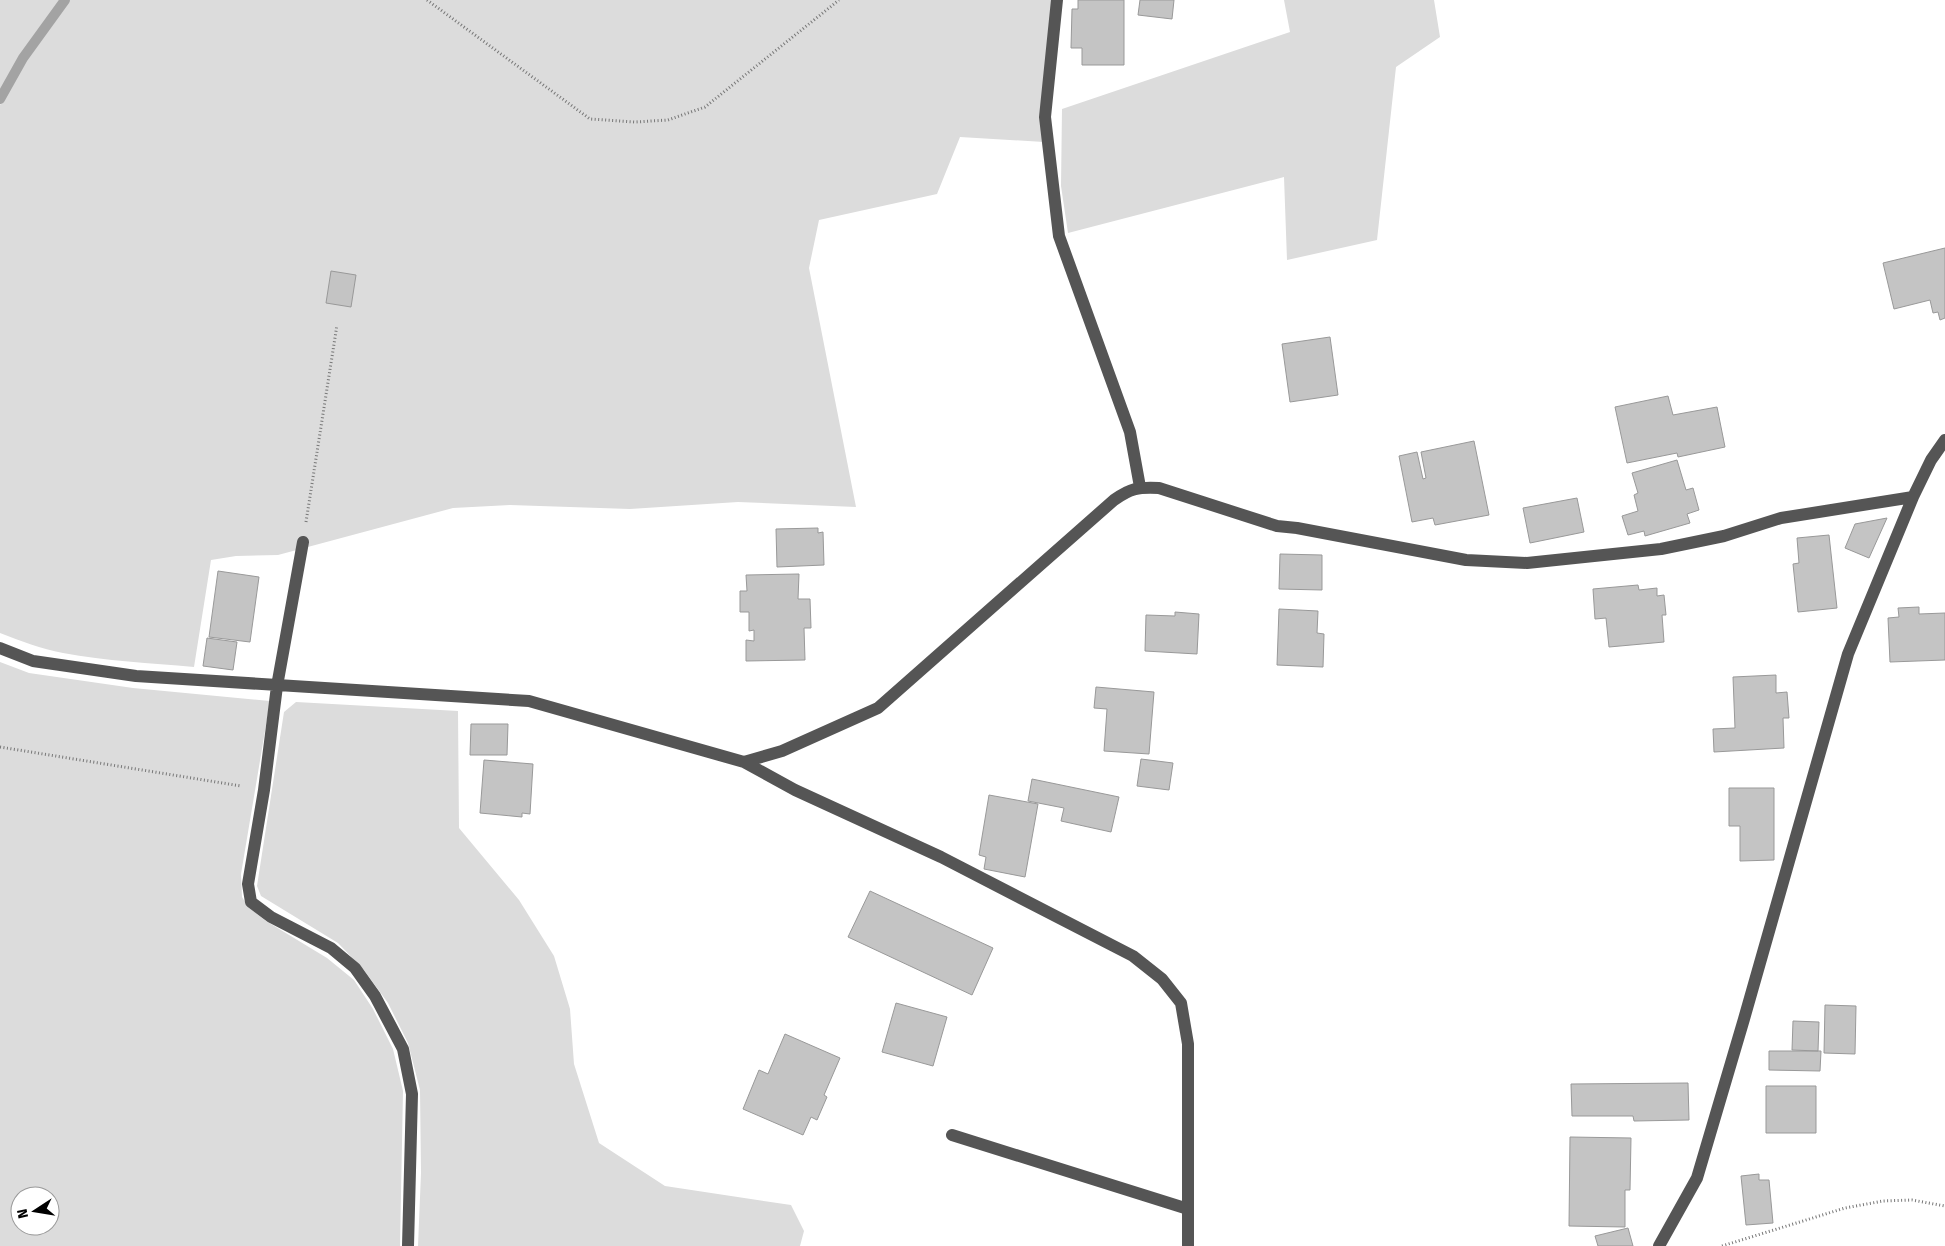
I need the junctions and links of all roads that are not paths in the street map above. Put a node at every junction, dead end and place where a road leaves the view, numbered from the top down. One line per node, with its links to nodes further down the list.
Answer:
1 (1057, 0): 3 (street)
2 (1945, 440): 4 (street)
3 (1140, 487): 4 (street); 8 (street)
4 (1913, 497): 13 (street)
5 (303, 542): 7 (street)
6 (0, 648): 7 (street)
7 (277, 686): 8 (street); 11 (street)
8 (744, 762): 10 (street)
9 (952, 1135): 10 (street)
10 (1188, 1209): 12 (street)
11 (408, 1246)
12 (1188, 1246)
13 (1659, 1246)

